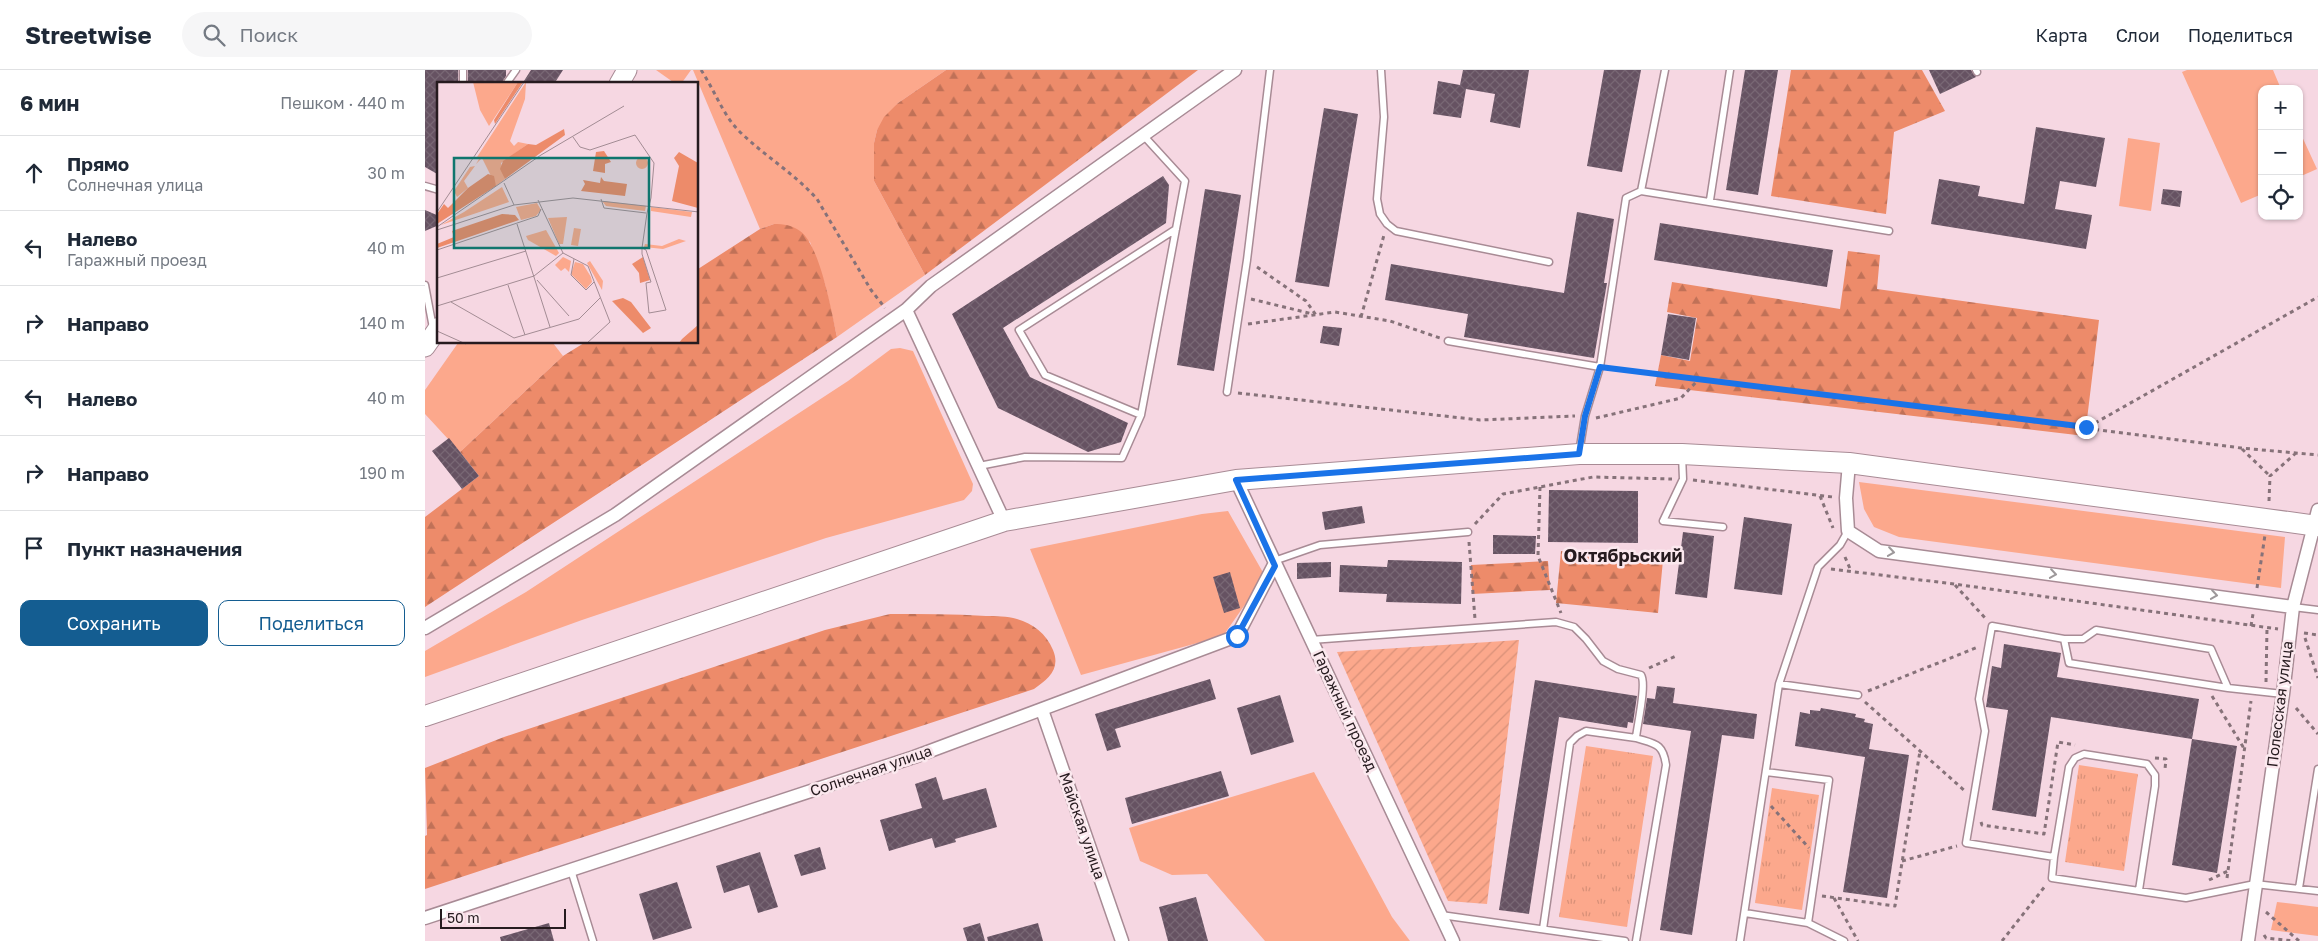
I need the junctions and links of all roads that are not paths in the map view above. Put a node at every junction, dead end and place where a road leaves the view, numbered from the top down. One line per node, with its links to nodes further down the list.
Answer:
1 (509, 70): 9 (lane)
2 (516, 70): 9 (lane)
3 (627, 70): 10 (street)
4 (1235, 70): 11 (street)
5 (1270, 70): 23 (lane)
6 (1381, 70): 16 (lane)
7 (1665, 70): 12 (lane)
8 (1731, 70): 13 (lane)
9 (507, 82)
10 (620, 82)
11 (1143, 135): 14 (lane); 19 (street)
12 (1641, 191): 13 (lane); 22 (lane)
13 (1710, 200): 15 (lane)
14 (1176, 229): 24 (lane); 24 (lane)
15 (1889, 231)
16 (1549, 262)
17 (425, 285): 18 (lane)
18 (426, 294): 20 (lane)
19 (906, 310): 28 (street); 38 (street)
20 (432, 336)
21 (1448, 341): 22 (lane)
22 (1600, 367): 25 (lane)
23 (1227, 392)
24 (1141, 415): 28 (lane)
25 (1579, 454): 26 (main road); 29 (main road)
26 (1682, 454): 27 (main road); 32 (lane)
27 (1849, 463): 30 (main road); 33 (street)
28 (979, 466): 31 (street)
29 (1236, 480): 31 (main road); 35 (street, Гаражный проезд)
30 (2317, 520): 36 (street, Полесская улица)
31 (1004, 521): 46 (main road)
32 (1723, 526)
33 (1848, 531): 36 (street, one-way to 36); 41 (lane)
34 (1468, 532): 35 (lane)
35 (1274, 563): 40 (street, Гаражный проезд); 45 (street, Солнечная улица)
36 (2293, 607): 37 (lane); 43 (street, Полесская улица)
37 (2318, 610)
38 (425, 628)
39 (2064, 639): 42 (lane); 42 (lane); 50 (lane)
40 (1311, 640): 47 (lane); 57 (street, Гаражный проезд)
41 (1779, 684): 44 (lane); 49 (lane)
42 (2228, 688): 43 (lane)
43 (2283, 694): 52 (street, Полесская улица)
44 (1857, 695)
45 (1041, 710): 51 (street, Солнечная улица); 62 (street, Майская улица)
46 (425, 716)
47 (1636, 738): 60 (lane); 65 (lane)
48 (2318, 769): 53 (lane)
49 (1766, 772): 56 (lane); 59 (lane)
50 (2054, 856): 54 (lane); 54 (lane)
51 (571, 870): 58 (street, Солнечная улица); 61 (lane)
52 (2255, 884): 53 (lane); 54 (lane); 68 (street, Полесская улица)
53 (2299, 888): 55 (lane)
54 (2139, 890)
55 (2318, 891)
56 (1745, 913): 59 (lane); 66 (lane)
57 (1441, 915): 60 (lane); 63 (street, Гаражный проезд)
58 (425, 918)
59 (1808, 923): 67 (lane)
60 (1543, 929): 64 (lane)
61 (593, 941)
62 (1122, 941)
63 (1453, 941)
64 (1625, 941)
65 (1636, 941)
66 (1741, 941)
67 (1844, 941)
68 (2247, 941)

